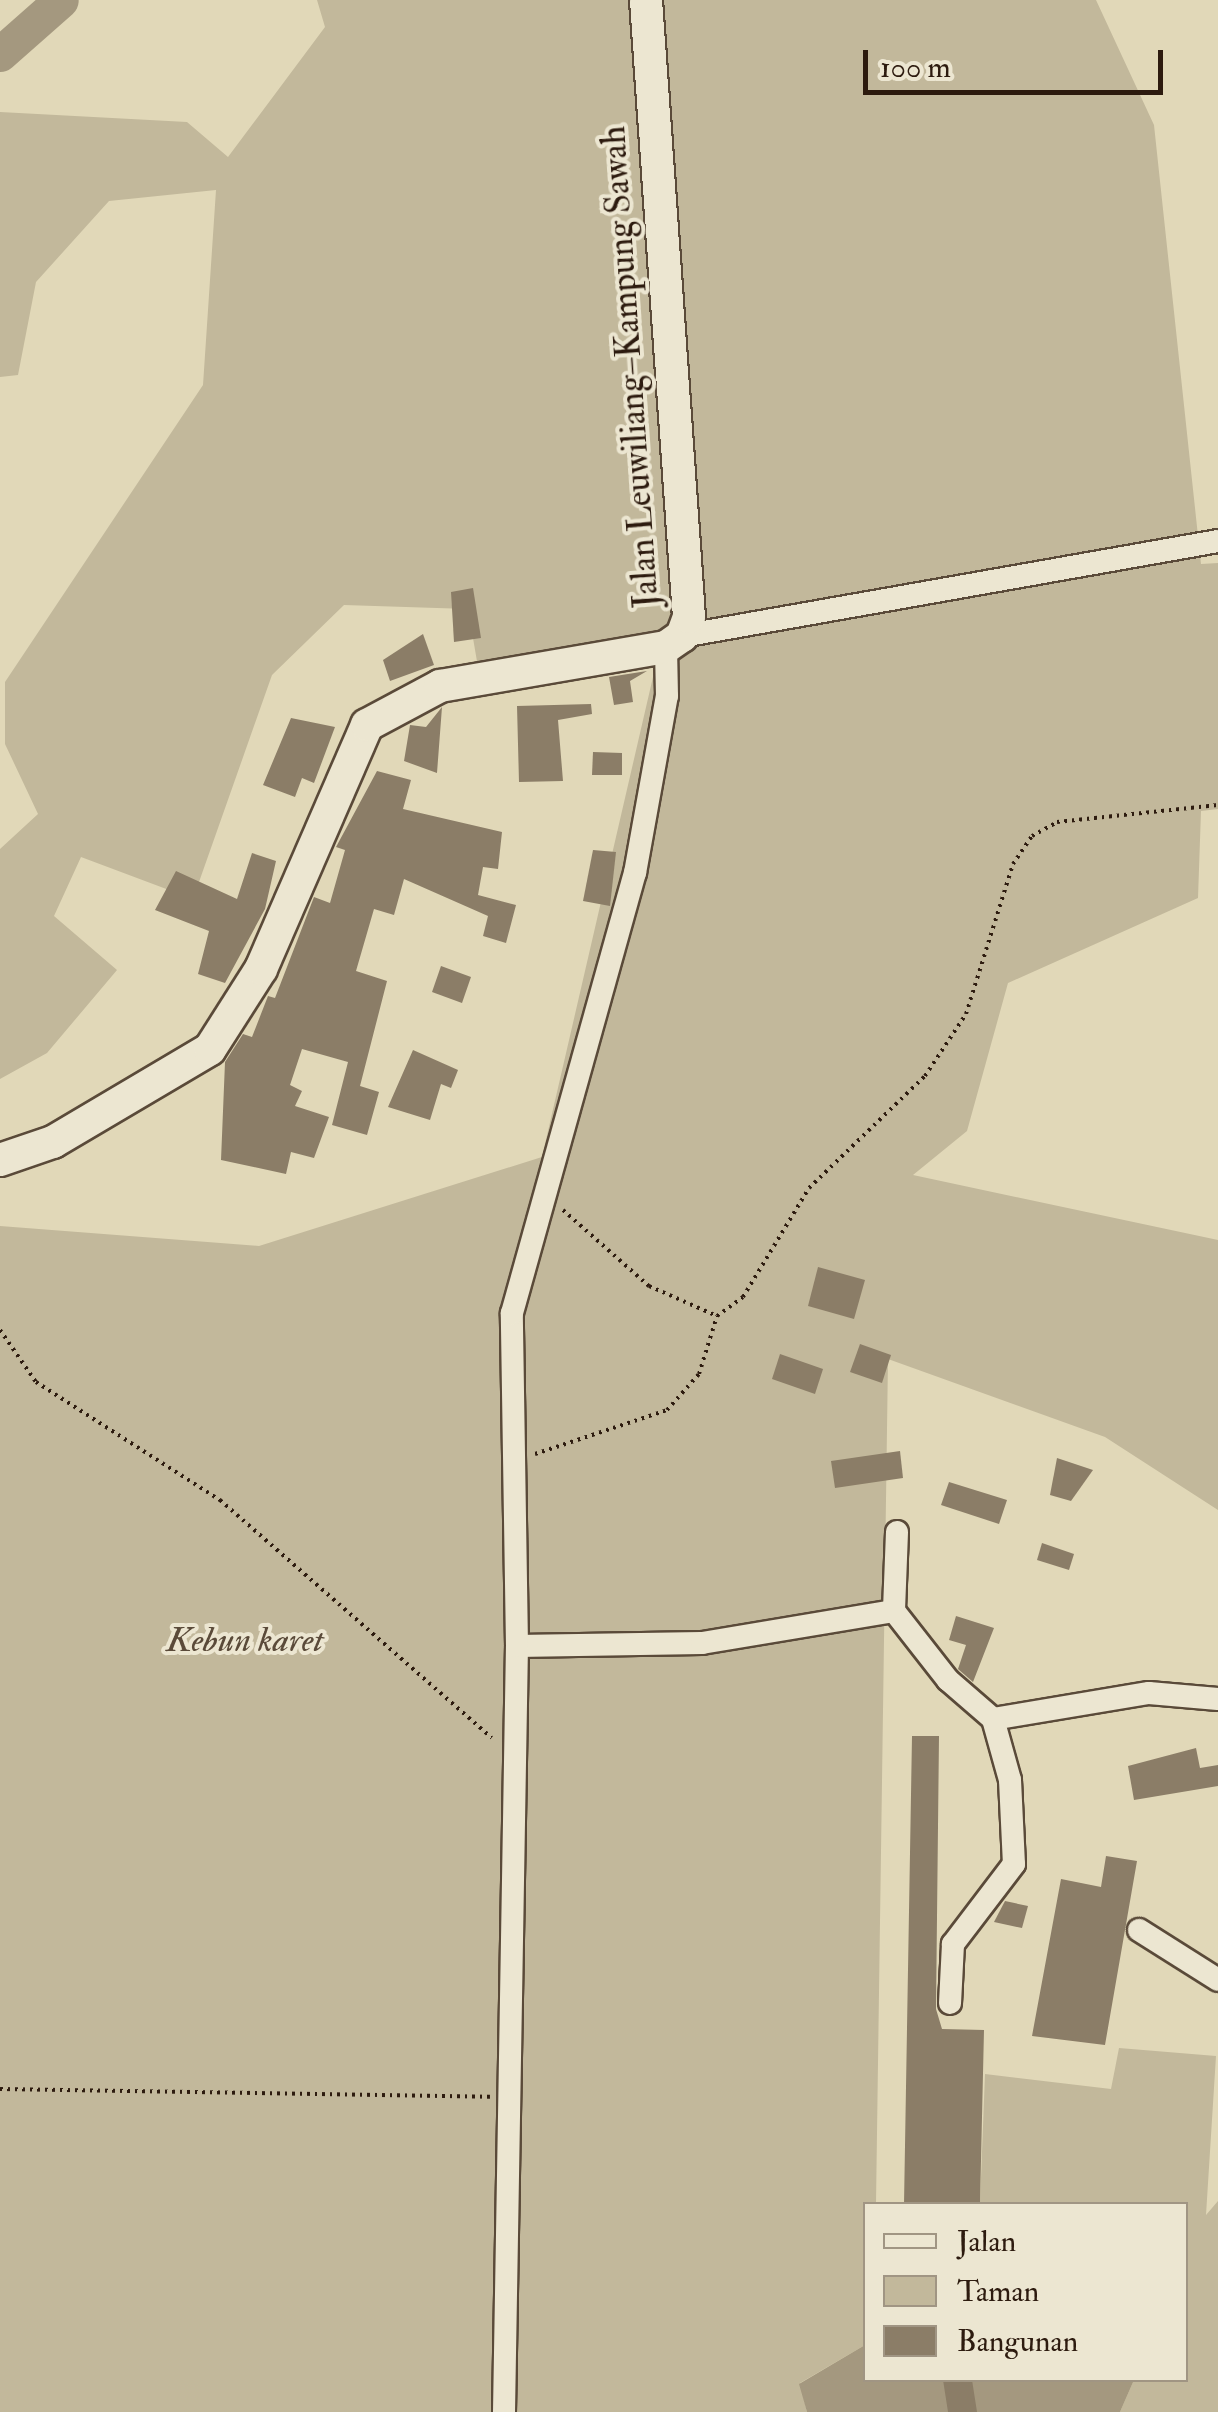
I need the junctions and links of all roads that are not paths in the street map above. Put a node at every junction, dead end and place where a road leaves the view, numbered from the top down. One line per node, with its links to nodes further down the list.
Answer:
1 (646, 0): 3 (main road, Jalan Leuwiliang–Kampung Sawah)
2 (1218, 540): 3 (street)
3 (674, 642): 4 (main road, Jalan Leuwiliang–Kampung Sawah); 7 (street)
4 (0, 1160)
5 (897, 1532): 6 (street)
6 (894, 1611): 7 (street); 9 (street)
7 (517, 1646): 13 (street)
8 (1218, 1699): 9 (street)
9 (993, 1719): 12 (street)
10 (1139, 1930): 11 (street)
11 (1218, 1980)
12 (950, 2003)
13 (504, 2412)

